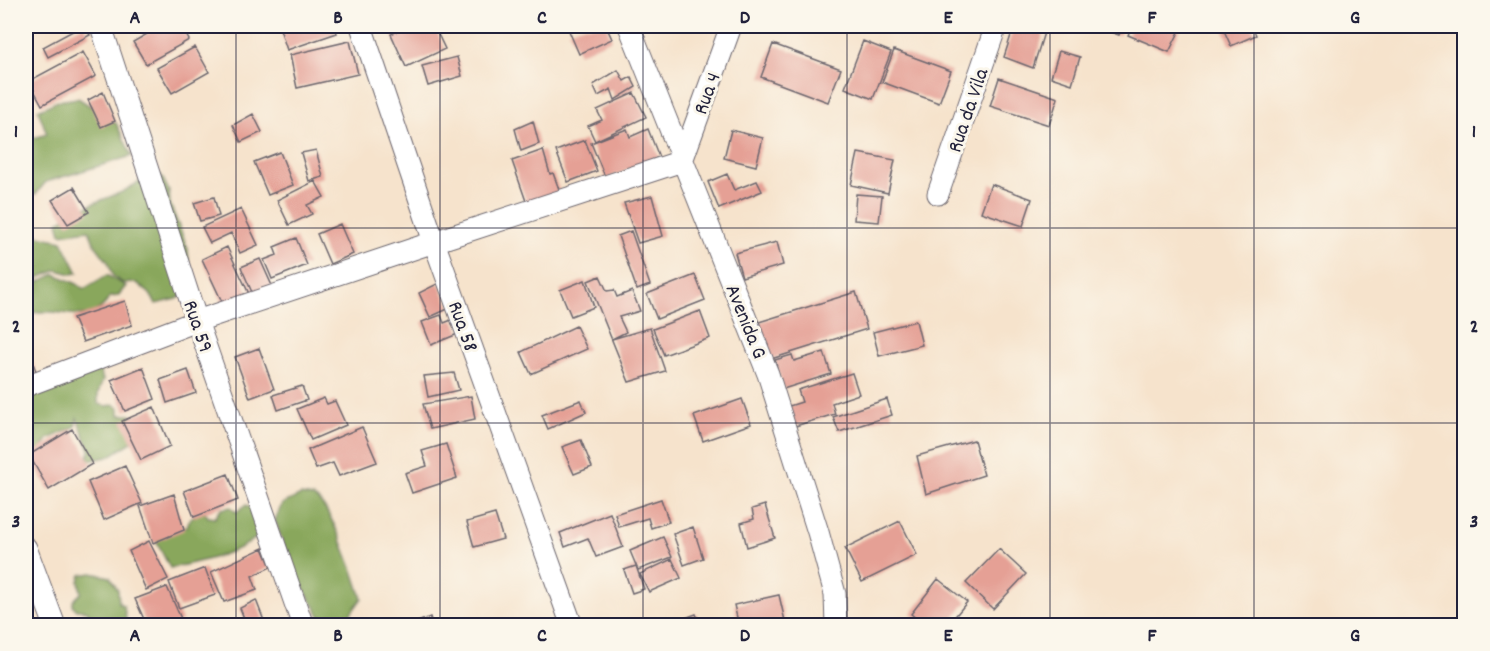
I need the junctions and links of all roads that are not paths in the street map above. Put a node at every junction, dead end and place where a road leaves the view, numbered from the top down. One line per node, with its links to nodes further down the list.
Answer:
1 (100, 26): 9 (street, Rua 59)
2 (361, 26): 8 (street, Rua 58)
3 (629, 26): 6 (street, Avenida G)
4 (731, 26): 6 (street, Rua 4)
5 (996, 26): 7 (street, Rua da Vila)
6 (682, 161): 8 (street); 15 (street, Avenida G)
7 (938, 194)
8 (434, 242): 9 (street); 14 (street, Rua 58)
9 (197, 321): 10 (street); 13 (street, Rua 59)
10 (26, 386)
11 (26, 548): 12 (street)
12 (55, 626)
13 (303, 626)
14 (572, 626)
15 (836, 626)

